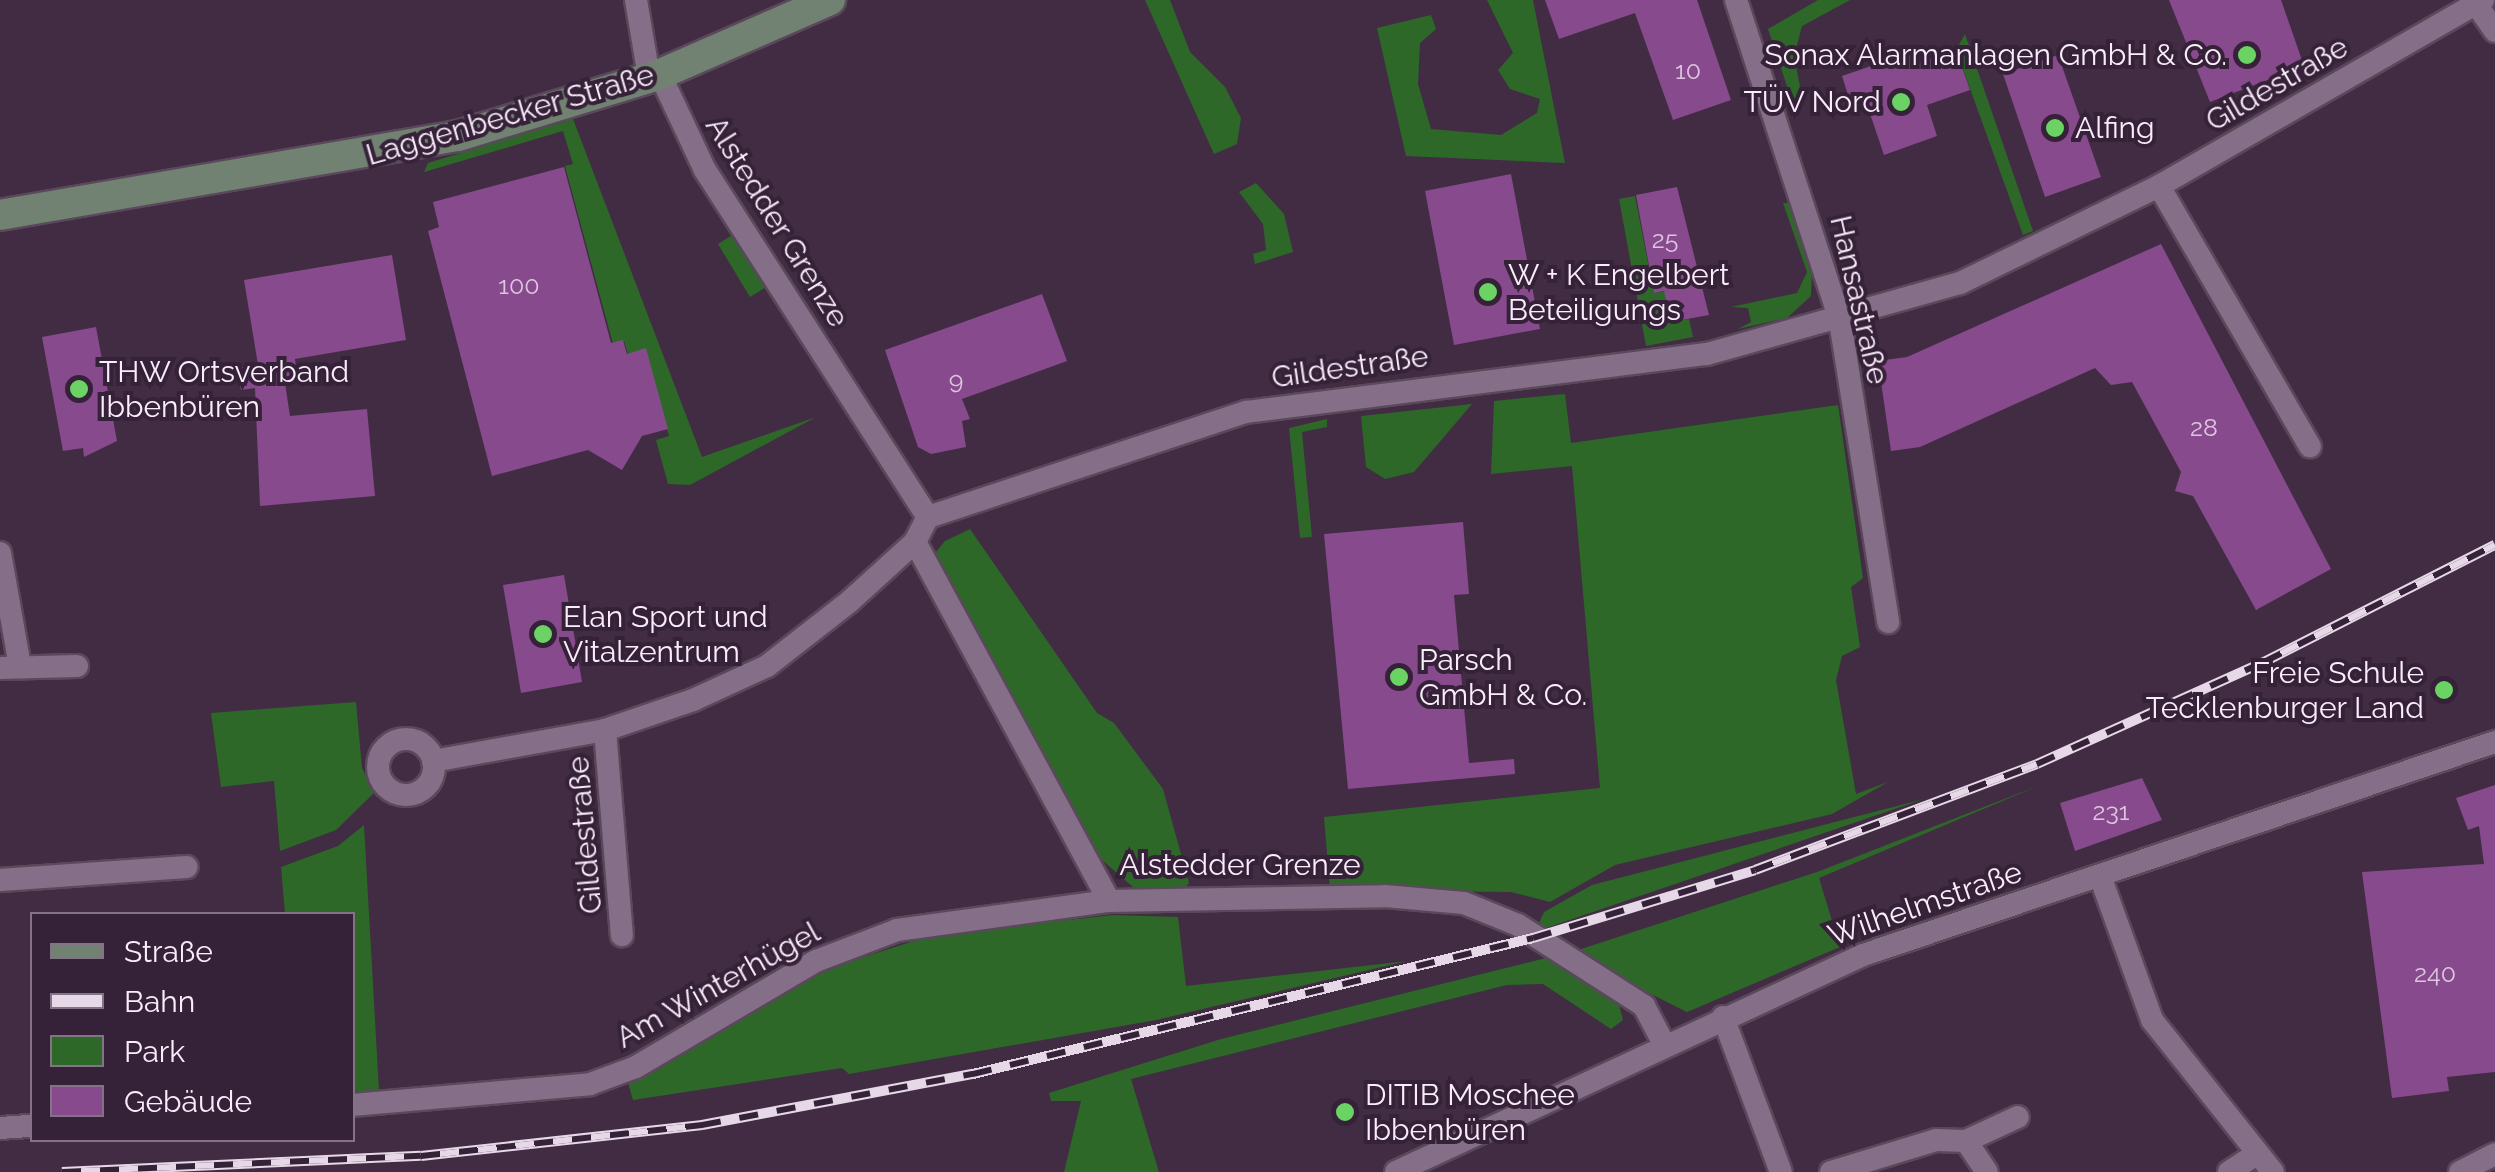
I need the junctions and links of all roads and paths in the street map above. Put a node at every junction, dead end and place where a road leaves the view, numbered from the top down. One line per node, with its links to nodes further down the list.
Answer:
1 (636, 0): 6 (street, Alstedder Grenze)
2 (830, 0): 6 (street, Laggenbecker Straße)
3 (1736, 0): 9 (street, Hansastraße)
4 (2480, 2): 5 (street, Gildestraße); 7 (street, Gildestraße)
5 (2495, 32)
6 (656, 76): 8 (street, Laggenbecker Straße); 11 (street, Alstedder Grenze)
7 (2159, 186): 9 (street, Gildestraße); 10 (street)
8 (0, 215)
9 (1840, 320): 11 (street, Gildestraße); 14 (street, Hansastraße)
10 (2310, 446)
11 (928, 516): 12 (street, Gildestraße)
12 (915, 542): 17 (street, Gildestraße); 23 (street, Alstedder Grenze)
13 (0, 553): 16 (street)
14 (1888, 622)
15 (77, 666): 16 (street)
16 (10, 668)
17 (605, 730): 19 (street, Gildestraße); 24 (street, Gildestraße)
18 (2495, 742): 21 (street, Wilhelmstraße)
19 (433, 761)
20 (187, 867): 22 (street)
21 (2100, 876): 25 (street, Wilhelmstraße); 32 (street)
22 (0, 880)
23 (1109, 901): 26 (street, Alstedder Grenze); 27 (street, Am Winterhügel)
24 (622, 935)
25 (1722, 1017): 26 (street, Wilhelmstraße); 35 (street)
26 (1664, 1044): 34 (street, Wilhelmstraße)
27 (355, 1105)
28 (2018, 1117): 31 (street)
29 (30, 1126): 30 (street)
30 (0, 1128)
31 (1966, 1141): 36 (street); 37 (street)
32 (2257, 1154): 38 (street); 39 (street)
33 (2495, 1154): 40 (street)
34 (1396, 1172)
35 (1782, 1172)
36 (1831, 1172)
37 (1987, 1172)
38 (2229, 1172)
39 (2273, 1172)
40 (2460, 1172)

